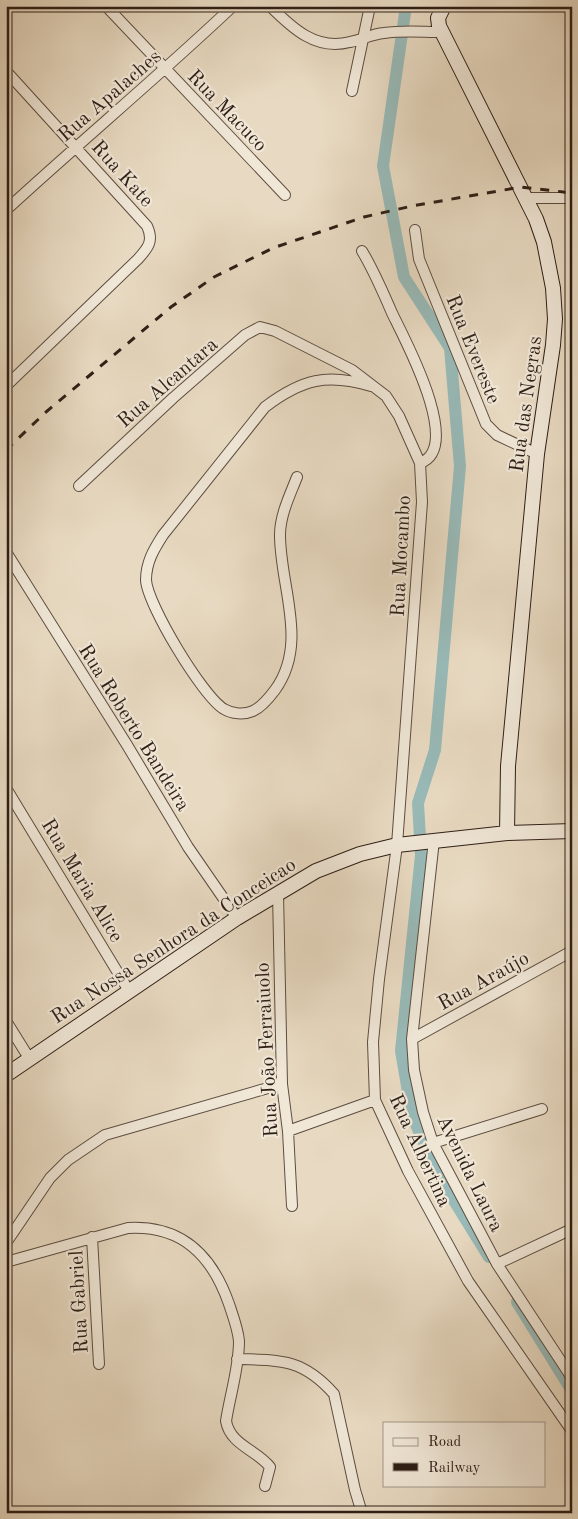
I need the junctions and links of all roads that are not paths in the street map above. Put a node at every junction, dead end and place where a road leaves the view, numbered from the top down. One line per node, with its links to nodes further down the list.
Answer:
1 (106, 6): 7 (street, Rua Macuco)
2 (233, 6): 7 (street, Rua Apalaches)
3 (270, 6): 6 (street)
4 (370, 6): 6 (street)
5 (439, 16): 6 (street); 12 (main road, Rua das Negras)
6 (363, 38): 9 (street)
7 (166, 70): 10 (street, Rua Apalaches); 11 (street, Rua Macuco)
8 (6, 71): 10 (street, Rua Kate)
9 (352, 91)
10 (76, 146): 14 (street, Rua Apalaches); 18 (street, Rua Kate)
11 (285, 195)
12 (526, 198): 13 (street); 20 (main road, Rua das Negras)
13 (572, 198)
14 (6, 210)
15 (415, 230): 20 (street, Rua Evereste)
16 (362, 251): 21 (street)
17 (285, 336): 19 (street, Rua Mocambo); 23 (street, Rua Alcantara)
18 (6, 386)
19 (379, 389): 21 (street, Rua Mocambo); 22 (street)
20 (537, 454): 27 (main road, Rua das Negras)
21 (420, 463): 29 (street, Rua Mocambo)
22 (297, 477)
23 (79, 486)
24 (6, 552): 31 (street, Rua Roberto Bandeira)
25 (6, 788): 33 (street, Rua Maria Alice)
26 (572, 831): 27 (main road, Rua Nossa Senhora da Conceicao)
27 (506, 834): 28 (main road, Rua Nossa Senhora da Conceicao)
28 (429, 841): 29 (main road, Rua Nossa Senhora da Conceicao); 35 (street, Avenida Laura)
29 (401, 844): 30 (main road, Rua Nossa Senhora da Conceicao); 39 (street, Rua Albertina)
30 (278, 893): 31 (main road, Rua Nossa Senhora da Conceicao); 38 (street, Rua João Ferraiuolo)
31 (237, 918): 33 (main road, Rua Nossa Senhora da Conceicao)
32 (572, 951): 35 (street, Rua Araújo)
33 (129, 991): 36 (main road, Rua Nossa Senhora da Conceicao)
34 (6, 1021): 36 (street)
35 (412, 1039): 42 (street, Avenida Laura)
36 (29, 1058): 37 (main road, Rua Nossa Senhora da Conceicao)
37 (6, 1075)
38 (282, 1084): 41 (street, Rua João Ferraiuolo); 46 (street)
39 (375, 1100): 41 (street); 52 (street, Rua Albertina)
40 (542, 1109): 42 (street)
41 (288, 1131): 43 (street, Rua João Ferraiuolo)
42 (433, 1143): 48 (street, Avenida Laura)
43 (292, 1206)
44 (572, 1229): 48 (street)
45 (92, 1237): 47 (street); 49 (street); 50 (street, Rua Gabriel)
46 (6, 1243)
47 (6, 1262)
48 (497, 1264): 51 (street, Avenida Laura)
49 (237, 1359): 53 (street); 54 (street)
50 (99, 1364)
51 (572, 1378)
52 (572, 1430)
53 (265, 1486)
54 (362, 1513)

